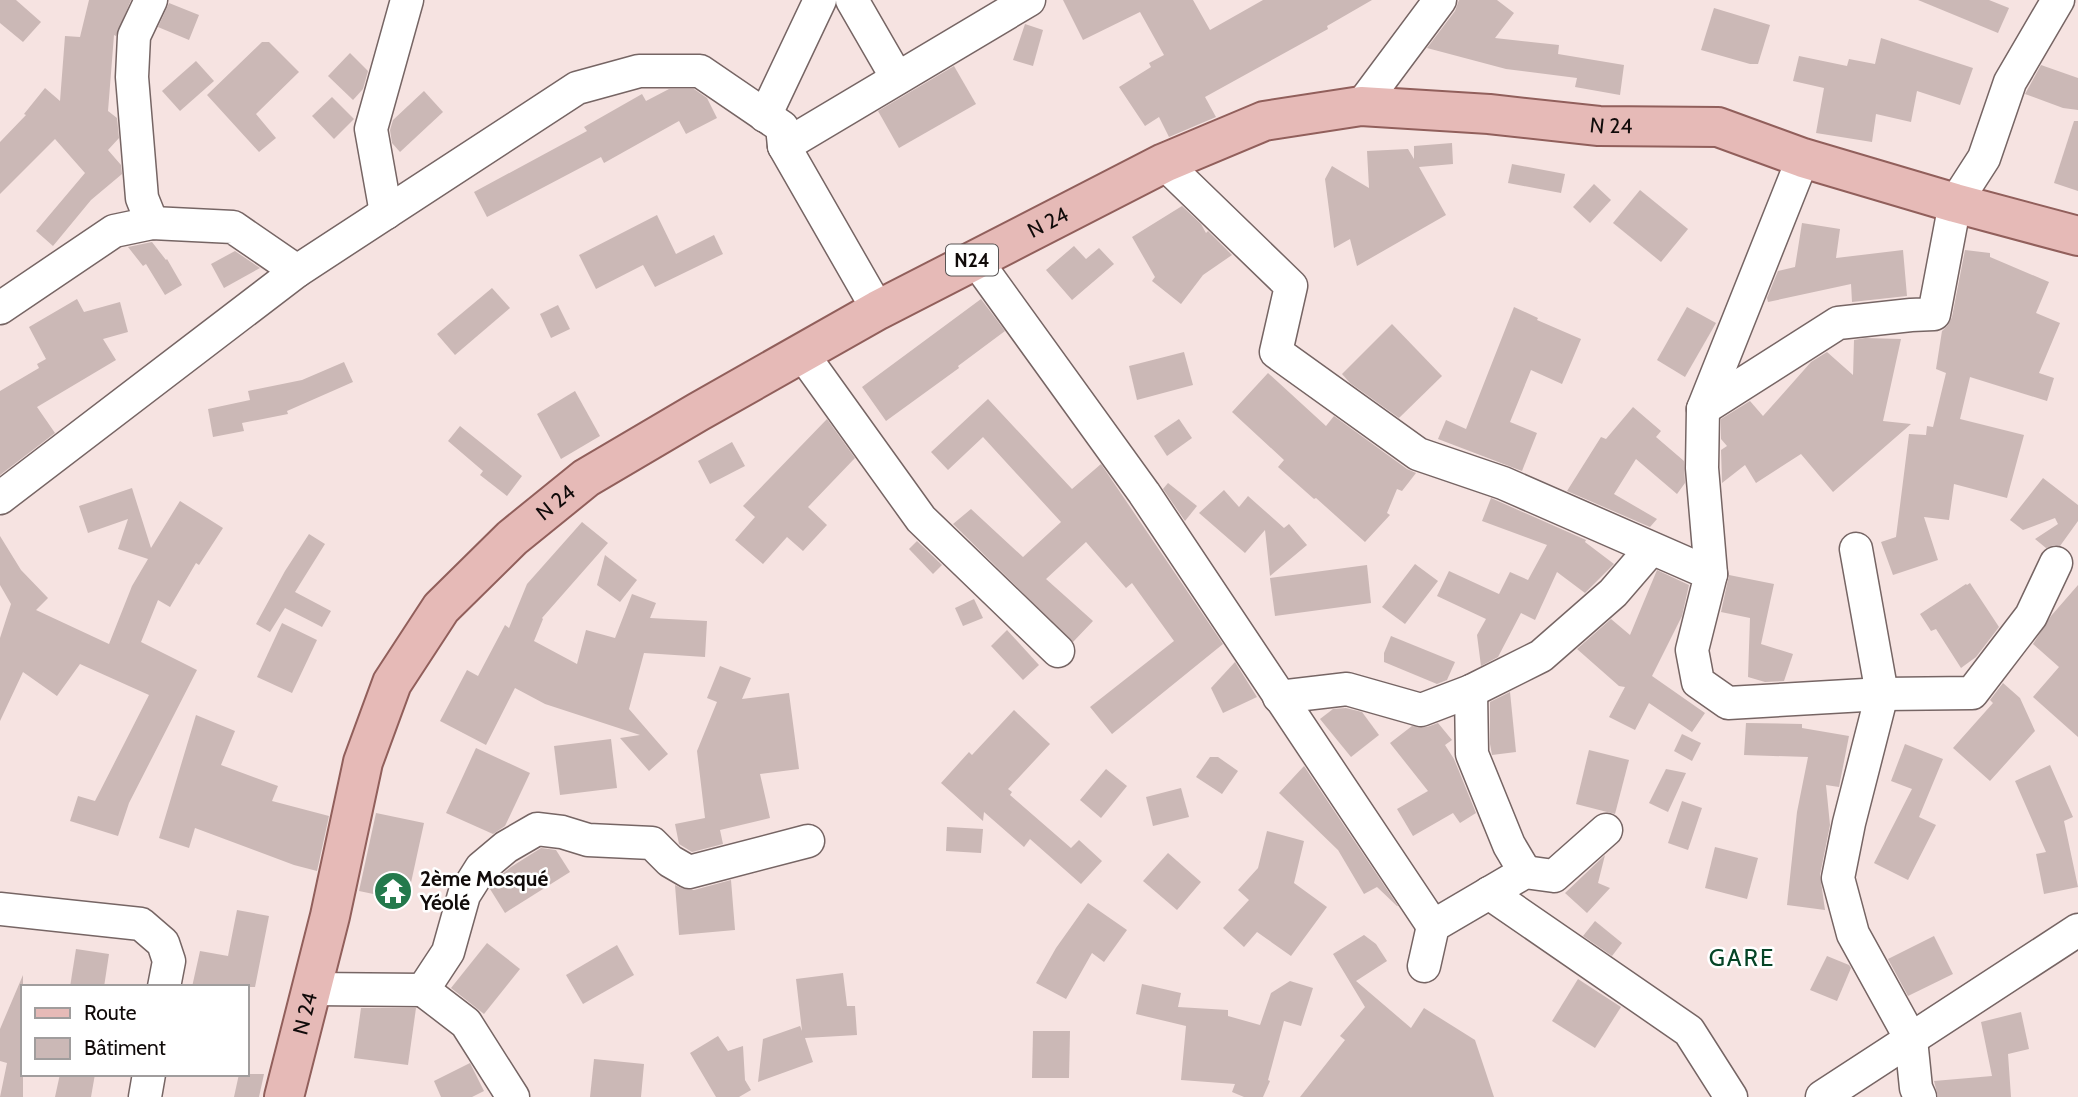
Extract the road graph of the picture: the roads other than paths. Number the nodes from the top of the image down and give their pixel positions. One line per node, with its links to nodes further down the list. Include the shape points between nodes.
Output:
1 (151, 0): 16 (street, via 134,36 132,77 142,198)
2 (407, 0): 15 (street, via 371,130)
3 (820, 0): 10 (street)
4 (852, 0): 8 (street)
5 (1440, 0): 9 (street)
6 (2058, 0): 14 (street, via 2010,82 1984,158)
7 (1028, 1): 8 (street)
8 (897, 78): 11 (street)
9 (1361, 106): 12 (main road, N 24 / N24, via 1599,125 1718,127); 13 (main road, N 24 / N24, via 1264,121)
10 (765, 116): 11 (street, via 782,127); 15 (street, via 700,71 639,71 577,88)
11 (784, 146): 21 (street)
12 (1803, 158): 14 (main road, N 24 / N24); 23 (street)
13 (1164, 163): 18 (main road, N 24 / N24); 25 (street, via 1291,286 1276,352 1419,454 1503,482)
14 (1955, 204): 17 (main road, N 24 / N24); 23 (street, via 1934,314 1838,323)
15 (386, 213): 19 (street)
16 (152, 223): 19 (street, via 233,227); 20 (street, via 114,231)
17 (2078, 236)
18 (975, 259): 21 (main road, N 24 / N24); 32 (street, via 1144,494)
19 (297, 271): 24 (street)
20 (0, 308)
21 (878, 310): 22 (main road, N 24 / N24)
22 (801, 352): 29 (street, via 921,519); 42 (main road, N 24 / N24, via 586,478 512,538 441,608 392,682 363,762)
23 (1703, 409): 28 (street, via 1702,468)
24 (0, 498)
25 (1651, 549): 28 (street); 30 (street, via 1613,593 1541,656)
26 (1856, 549): 31 (street)
27 (2056, 563): 31 (street, via 2031,616 1972,693)
28 (1711, 574): 31 (street, via 1692,650 1698,682 1728,703)
29 (1058, 651)
30 (1471, 691): 32 (street, via 1421,710 1347,689); 35 (street, via 1472,754 1509,845)
31 (1882, 694): 44 (street, via 1838,878 1853,934)
32 (1279, 697): 38 (street)
33 (1606, 830): 35 (street, via 1555,876)
34 (808, 841): 43 (street, via 689,872 652,843 588,840 537,829 481,868 464,895 448,952)
35 (1525, 872): 36 (street)
36 (1489, 893): 38 (street); 49 (street, via 1689,1031)
37 (0, 909): 41 (street, via 141,924 163,943 169,961)
38 (1433, 926): 40 (street)
39 (2078, 930): 44 (street)
40 (1423, 966)
41 (164, 985)
42 (312, 989): 43 (street); 47 (main road, N 24 / N24)
43 (423, 990): 48 (street, via 466,1023)
44 (1910, 1039): 50 (street); 51 (street)
45 (149, 1076): 46 (street)
46 (145, 1097)
47 (284, 1097)
48 (513, 1097)
49 (1731, 1097)
50 (1822, 1097)
51 (1920, 1097)

